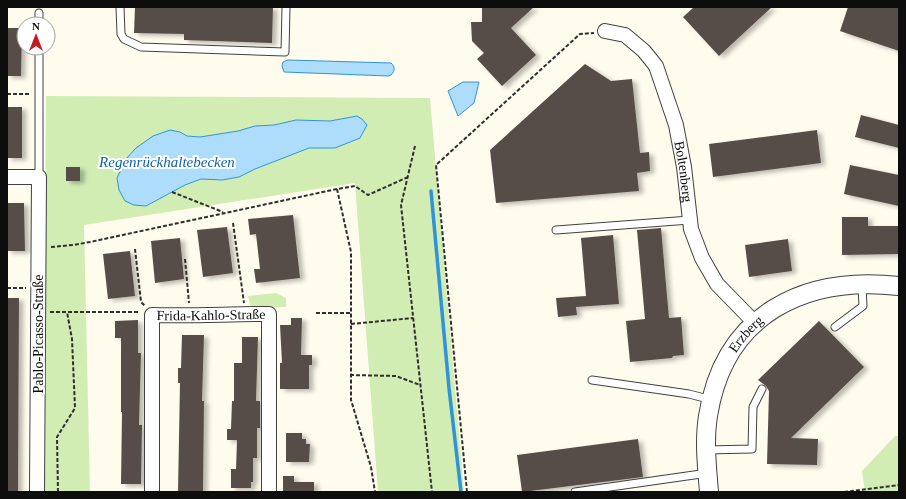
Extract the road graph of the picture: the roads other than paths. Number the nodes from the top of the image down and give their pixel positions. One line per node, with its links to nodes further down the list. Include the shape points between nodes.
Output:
1 (120, 7): 2 (lane, via 121,34 124,39 141,47 285,52)
2 (286, 7)
3 (606, 31): 7 (street, Boltenberg, via 625,35 644,51 656,66 676,125)
4 (39, 56): 6 (lane)
5 (7, 176): 6 (street)
6 (39, 177): 18 (street, Pablo-Picasso-Straße)
7 (690, 220): 8 (lane); 11 (street, Boltenberg, via 702,258 731,299)
8 (556, 230)
9 (862, 284): 10 (street, Erzberg); 11 (street, Erzberg, via 820,289 798,296 771,310); 12 (lane, via 863,306)
10 (899, 286)
11 (755, 323): 15 (street, Erzberg, via 728,357)
12 (835, 327)
13 (592, 380): 15 (lane, via 689,394)
14 (762, 389): 16 (lane, via 753,407 752,449)
15 (712, 400): 16 (street, Erzberg, via 708,416)
16 (706, 450): 17 (street, Erzberg)
17 (708, 473): 21 (lane); 22 (street, Erzberg)
18 (37, 492)
19 (152, 492): 20 (street, Frida-Kahlo-Straße, via 152,315 218,314 269,314)
20 (269, 492)
21 (575, 492)
22 (709, 492)

